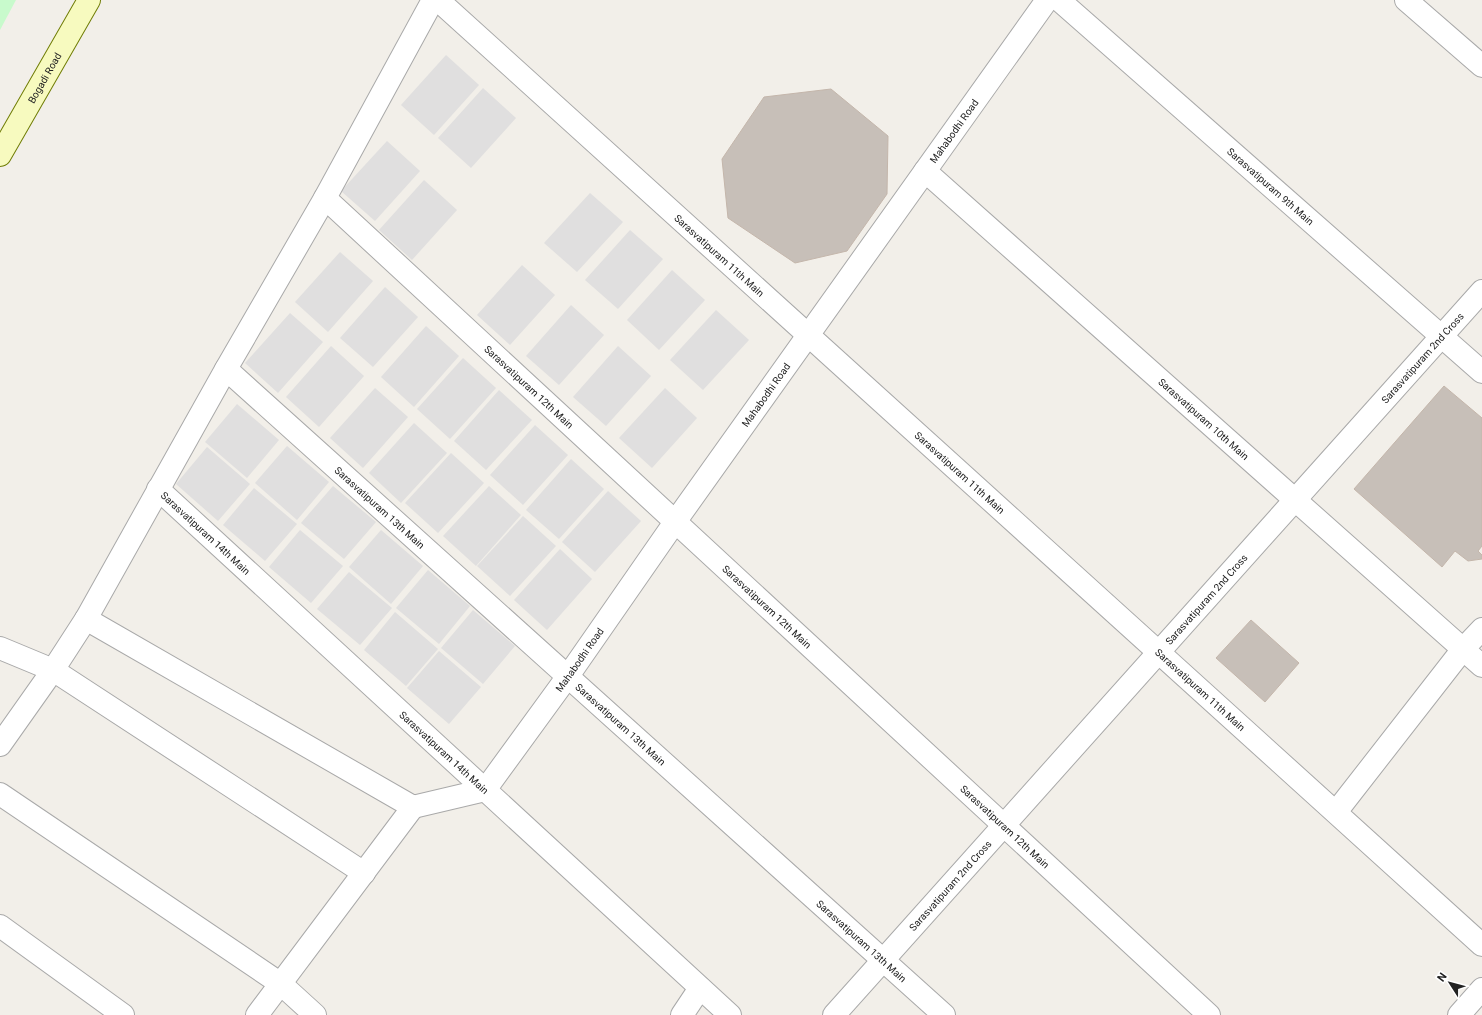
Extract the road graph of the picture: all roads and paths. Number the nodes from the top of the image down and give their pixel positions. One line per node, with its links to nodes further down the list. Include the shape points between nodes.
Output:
1 (89, 0): 8 (main road, Bogadi Road)
2 (433, 0): 10 (street)
3 (438, 0): 13 (street, Sarasvatipuram 11th Main)
4 (1047, 0): 9 (street, Mahabodhi Road)
5 (1060, 0): 12 (street, Sarasvatipuram 9th Main)
6 (1406, 0): 7 (street)
7 (1482, 66)
8 (0, 155)
9 (925, 171): 13 (street, Mahabodhi Road); 17 (street, Sarasvatipuram 10th Main)
10 (325, 198): 14 (street); 18 (street, Sarasvatipuram 12th Main)
11 (1482, 291): 12 (street, Sarasvatipuram 2nd Cross)
12 (1442, 336): 15 (street, Sarasvatipuram 9th Main); 17 (street, Sarasvatipuram 2nd Cross)
13 (807, 337): 18 (street, Mahabodhi Road); 23 (street, Sarasvatipuram 11th Main)
14 (226, 369): 16 (street); 26 (street, Sarasvatipuram 13th Main)
15 (1482, 372)
16 (158, 490): 19 (street); 28 (street, Sarasvatipuram 14th Main)
17 (1295, 500): 22 (street, Sarasvatipuram 10th Main); 23 (street, Sarasvatipuram 2nd Cross)
18 (675, 522): 26 (street, Mahabodhi Road); 32 (street, Sarasvatipuram 12th Main)
19 (86, 619): 25 (street); 30 (street)
20 (1482, 629): 22 (street)
21 (0, 648): 25 (street)
22 (1463, 649): 24 (street, Sarasvatipuram 10th Main); 31 (street)
23 (1159, 652): 31 (street, Sarasvatipuram 11th Main); 32 (street, Sarasvatipuram 2nd Cross)
24 (1482, 666)
25 (53, 670): 27 (street); 33 (street)
26 (568, 676): 28 (street, Mahabodhi Road); 36 (street, Sarasvatipuram 13th Main)
27 (0, 745)
28 (485, 790): 30 (street); 38 (street, Sarasvatipuram 14th Main)
29 (0, 794): 37 (street)
30 (412, 807): 33 (street)
31 (1336, 812): 35 (street, Sarasvatipuram 11th Main)
32 (1004, 825): 36 (street, Sarasvatipuram 2nd Cross); 47 (street, Sarasvatipuram 12th Main)
33 (364, 873): 37 (street)
34 (0, 926): 40 (street)
35 (1482, 945)
36 (883, 960): 45 (street, Sarasvatipuram 2nd Cross); 46 (street, Sarasvatipuram 13th Main)
37 (281, 984): 41 (street); 42 (street)
38 (700, 988): 43 (street); 44 (street, Sarasvatipuram 14th Main)
39 (1482, 989): 48 (street)
40 (123, 1015)
41 (257, 1015)
42 (316, 1015)
43 (682, 1015)
44 (730, 1015)
45 (834, 1015)
46 (944, 1015)
47 (1209, 1015)
48 (1458, 1015)

